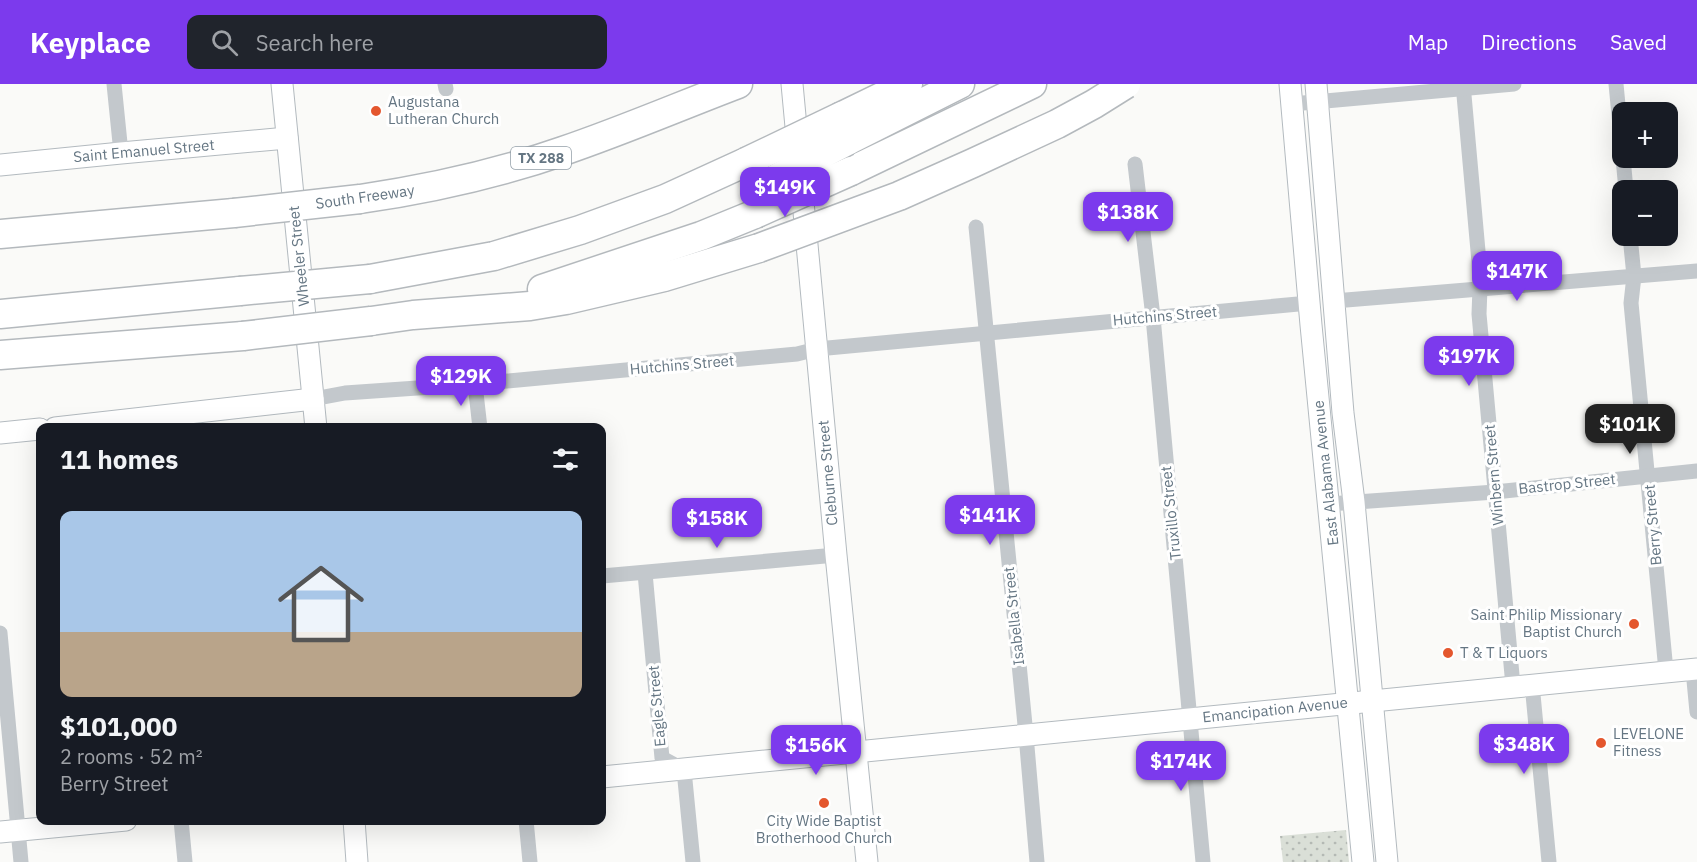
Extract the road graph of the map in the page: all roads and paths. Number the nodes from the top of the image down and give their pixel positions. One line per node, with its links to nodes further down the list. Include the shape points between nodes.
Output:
1 (114, 84): 17 (street)
2 (282, 84): 16 (main road, Wheeler Street)
3 (792, 84): 33 (main road, Cleburne Street)
4 (908, 84): 15 (highway)
5 (960, 84): 15 (highway)
6 (1032, 84): 20 (highway, bridge, via 851,171)
7 (1126, 84): 30 (highway, bridge, via 1057,124 974,163 899,196 759,248 664,277 566,300)
8 (1514, 84): 10 (street)
9 (1616, 84): 14 (street)
10 (1463, 86): 12 (street); 26 (street, Winbern Street)
11 (727, 88): 22 (highway, South Freeway / TX 288, bridge, via 592,141 444,184 360,199)
12 (1317, 93): 13 (street); 27 (main road, East Alabama Avenue)
13 (1291, 94): 28 (main road, East Alabama Avenue)
14 (1618, 102)
15 (844, 128): 20 (highway, bridge); 29 (highway, bridge, via 746,162 665,199 494,256 370,279)
16 (287, 138): 17 (main road, Saint Emanuel Street); 36 (main road, Wheeler Street)
17 (121, 153): 19 (main road, Saint Emanuel Street)
18 (1135, 164): 31 (street, Truxillo Street)
19 (0, 165)
20 (754, 202): 30 (highway, via 673,245 547,287)
21 (976, 226): 32 (street, Isabella Street)
22 (0, 234)
23 (1631, 246): 25 (street, Berry Street)
24 (1697, 271): 25 (street)
25 (1634, 276): 26 (street); 43 (street, Berry Street, via 1631,303)
26 (1480, 288): 27 (street); 44 (street, Winbern Street)
27 (1334, 301): 45 (main road, East Alabama Avenue)
28 (1309, 303): 31 (street, Hutchins Street); 46 (main road, East Alabama Avenue)
29 (0, 314)
30 (413, 315): 34 (highway, bridge, via 243,336)
31 (1153, 317): 32 (street, Hutchins Street); 57 (street, Truxillo Street)
32 (987, 333): 33 (street, Hutchins Street); 58 (street, Isabella Street)
33 (817, 349): 35 (street, Hutchins Street); 47 (main road, Cleburne Street)
34 (0, 355)
35 (475, 384): 36 (street, Hutchins Street, via 345,393); 39 (street)
36 (313, 399): 37 (main road, Hutchins Street); 38 (main road, Wheeler Street)
37 (143, 423)
38 (315, 423)
39 (479, 423)
40 (36, 429): 41 (main road)
41 (0, 433)
42 (1697, 471): 43 (street, Bastrop Street)
43 (1648, 476): 44 (street, Bastrop Street); 52 (street, Berry Street)
44 (1495, 492): 45 (street, Bastrop Street); 53 (street, Winbern Street)
45 (1354, 502): 46 (street, Bastrop Street); 54 (main road, East Alabama Avenue)
46 (1329, 504): 55 (main road, East Alabama Avenue)
47 (836, 555): 48 (street); 59 (main road, Cleburne Street)
48 (645, 573): 49 (street); 60 (street, Eagle Street, via 662,758)
49 (606, 576)
50 (0, 633): 66 (street)
51 (1695, 669): 52 (main road, Emancipation Avenue); 56 (street)
52 (1666, 671): 53 (main road, Emancipation Avenue)
53 (1523, 685): 54 (main road, Emancipation Avenue); 77 (street, Winbern Street)
54 (1373, 700): 55 (main road, Emancipation Avenue); 76 (main road, East Alabama Avenue)
55 (1348, 702): 57 (main road, Emancipation Avenue); 75 (main road, East Alabama Avenue)
56 (1697, 712)
57 (1191, 719): 58 (main road, Emancipation Avenue); 74 (street, Truxillo Street)
58 (1026, 735): 59 (main road, Emancipation Avenue); 73 (street, Isabella Street)
59 (857, 753): 60 (main road, Emancipation Avenue); 72 (main road, Cleburne Street)
60 (684, 770): 61 (main road, Emancipation Avenue); 71 (street)
61 (606, 777)
62 (73, 825): 66 (main road)
63 (181, 825): 68 (street)
64 (354, 825): 69 (main road)
65 (526, 825): 70 (street)
66 (9, 831): 67 (street)
67 (21, 862)
68 (185, 862)
69 (357, 862)
70 (530, 862)
71 (693, 862)
72 (867, 862)
73 (1037, 862)
74 (1203, 862)
75 (1363, 862)
76 (1387, 862)
77 (1549, 862)

